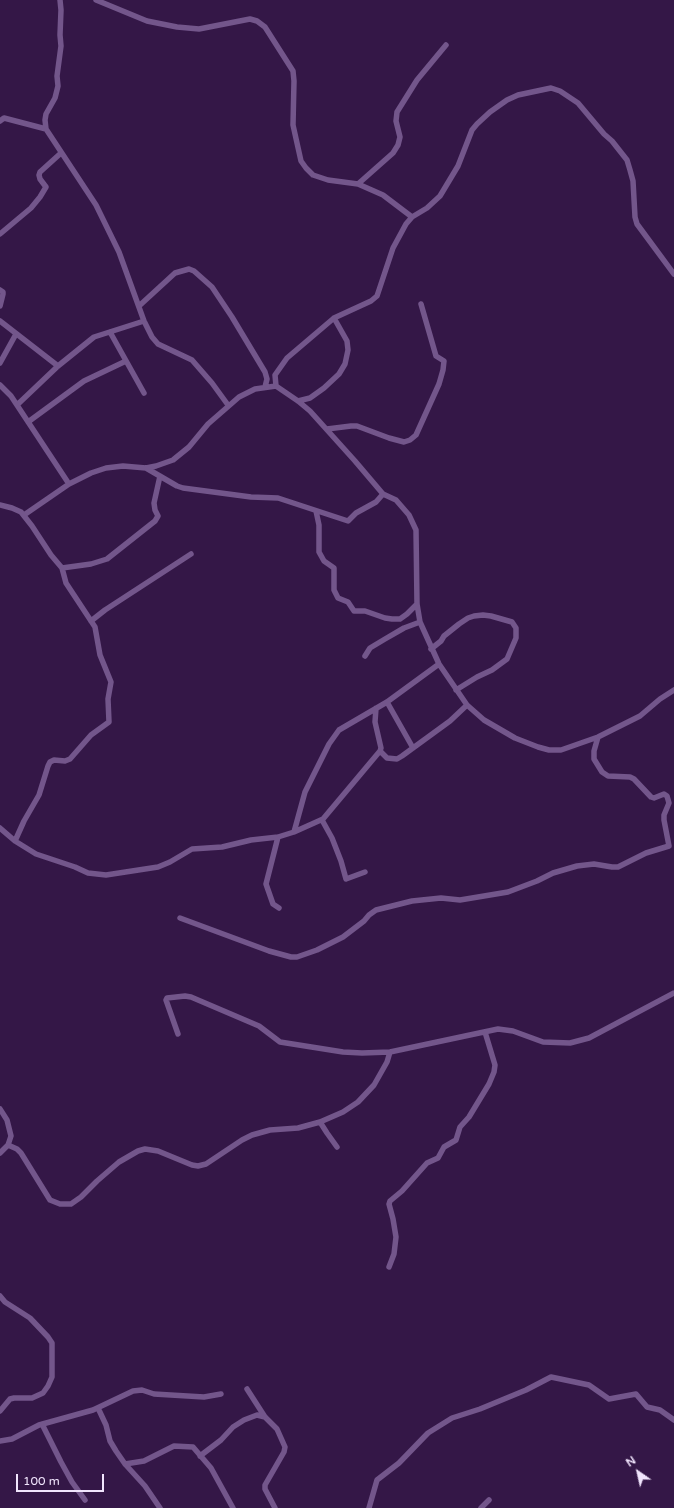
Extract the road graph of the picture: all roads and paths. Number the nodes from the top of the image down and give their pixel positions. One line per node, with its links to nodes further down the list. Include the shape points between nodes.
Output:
1 (60, 0): 5 (street, via 61,46 58,86 46,114)
2 (96, 0): 7 (street, via 147,21 177,27 203,28 250,19 257,21 265,27 293,71 293,125 301,161 313,175)
3 (446, 45): 7 (street, via 417,80 397,112 396,121 400,137 395,149)
4 (0, 121): 5 (street, via 4,118)
5 (46, 128): 6 (street)
6 (61, 153): 9 (street, via 46,165 39,175 46,187 40,198); 14 (street, via 96,204 119,252)
7 (358, 184): 8 (street, via 383,195)
8 (412, 218): 10 (street, via 440,196 458,166 472,130 482,118 518,95 551,88 578,103 621,152 630,170 637,224); 15 (street, via 398,236 377,296)
9 (0, 234)
10 (674, 274)
11 (0, 290): 13 (street, via 4,294)
12 (421, 304): 31 (street, via 436,356 444,360 438,384 416,435 404,442 357,426)
13 (0, 306)
14 (138, 306): 17 (street); 25 (street, via 175,273 189,269 194,271 212,287 246,340 265,372)
15 (334, 318): 24 (street, via 287,358 275,375); 27 (street, via 348,346 345,364 339,374 324,388 310,398)
16 (0, 321): 19 (street)
17 (144, 321): 18 (street); 29 (street, via 158,344 192,360)
18 (110, 332): 20 (street); 22 (street, via 94,338)
19 (16, 334): 21 (street); 22 (street)
20 (126, 361): 26 (street); 30 (street, via 84,381)
21 (0, 363)
22 (58, 366): 28 (street)
23 (0, 385): 28 (street)
24 (276, 386): 25 (street); 27 (street)
25 (266, 387): 29 (street, via 246,392)
26 (144, 393)
27 (298, 401): 31 (street)
28 (17, 405): 30 (street)
29 (228, 406): 32 (street, via 182,454 164,464)
30 (28, 422): 34 (street)
31 (327, 429): 35 (street)
32 (146, 468): 33 (street); 34 (street, via 106,468)
33 (160, 476): 37 (street, via 183,488 278,498); 40 (street, via 154,503 158,516 155,521 107,559 99,563)
34 (69, 484): 38 (street)
35 (383, 494): 37 (street, via 376,502 356,513 348,521); 41 (street, via 400,504 414,524)
36 (0, 505): 38 (street)
37 (316, 511): 41 (street, via 319,552 324,561 334,568 334,590 338,598 348,602 354,611 365,611 392,619 400,619)
38 (24, 515): 40 (street)
39 (191, 554): 42 (street)
40 (62, 568): 42 (street, via 66,583)
41 (417, 604): 43 (street)
42 (91, 621): 59 (street, via 96,632 100,655 111,681 108,724 91,735 70,759 52,761 48,764 39,794)
43 (420, 622): 44 (street); 45 (street, via 384,639 370,648)
44 (431, 648): 46 (street); 47 (street, via 459,624 474,616 491,616 512,622 516,628 516,638 506,659)
45 (365, 656)
46 (439, 664): 47 (street); 49 (street)
47 (456, 690): 50 (street)
48 (674, 690): 52 (street, via 640,716)
49 (387, 702): 51 (street); 53 (street)
50 (467, 705): 52 (street, via 484,720 515,738 549,750 561,750); 53 (street)
51 (376, 708): 54 (street, via 375,722); 57 (street, via 343,727 328,744 305,792)
52 (598, 737): 62 (street, via 594,759 602,772 608,776 634,779 651,797 664,794 667,796 669,803 664,820 669,846 612,868 594,864 577,866 512,891 460,900 441,898 412,901 376,910 343,937 297,957 269,951)
53 (413, 748): 54 (street, via 397,759 387,758)
54 (380, 751): 55 (street)
55 (322, 820): 57 (street); 60 (street, via 341,861 345,879)
56 (0, 828): 59 (street)
57 (294, 832): 58 (street)
58 (278, 837): 59 (street, via 259,838 222,847 192,849 158,867 106,875 88,874 29,851); 61 (street, via 266,884 273,904)
59 (15, 841)
60 (365, 872)
61 (280, 908)
62 (180, 918)
63 (674, 993): 64 (street, via 589,1038 570,1043 543,1042 513,1031 498,1029)
64 (486, 1032): 66 (street); 72 (street, via 495,1065 489,1084 460,1127 456,1140 444,1147 440,1157 427,1163 390,1201 396,1237)
65 (178, 1034): 66 (street, via 166,1000 188,996 258,1026 280,1042 343,1052)
66 (390, 1052): 68 (street, via 374,1085 358,1102)
67 (0, 1109): 69 (street, via 11,1134)
68 (320, 1122): 69 (street, via 252,1135 206,1164 198,1166 158,1151 142,1149 118,1162 81,1198 70,1204 50,1200 21,1153); 70 (street)
69 (8, 1145): 71 (street)
70 (337, 1147)
71 (0, 1154)
72 (389, 1267)
73 (0, 1296): 77 (street, via 37,1324 52,1344 52,1377 43,1393 32,1398 10,1399)
74 (247, 1389): 78 (street)
75 (221, 1394): 76 (street, via 204,1397 138,1390)
76 (98, 1408): 80 (street); 83 (street, via 110,1441)
77 (0, 1411)
78 (265, 1416): 82 (street, via 257,1415 244,1420); 88 (street, via 277,1429 285,1447 265,1485)
79 (674, 1420): 89 (street, via 660,1410 647,1407 636,1394 609,1399 588,1385 551,1377 526,1390 452,1418 428,1434 399,1463 377,1480)
80 (42, 1424): 81 (street); 84 (street, via 68,1476)
81 (0, 1442)
82 (200, 1456): 83 (street, via 193,1447 179,1446 144,1461); 87 (street, via 217,1478)
83 (125, 1464): 86 (street)
84 (85, 1500)
85 (490, 1500): 90 (street)
86 (160, 1508)
87 (234, 1508)
88 (276, 1508)
89 (369, 1508)
90 (481, 1508)

